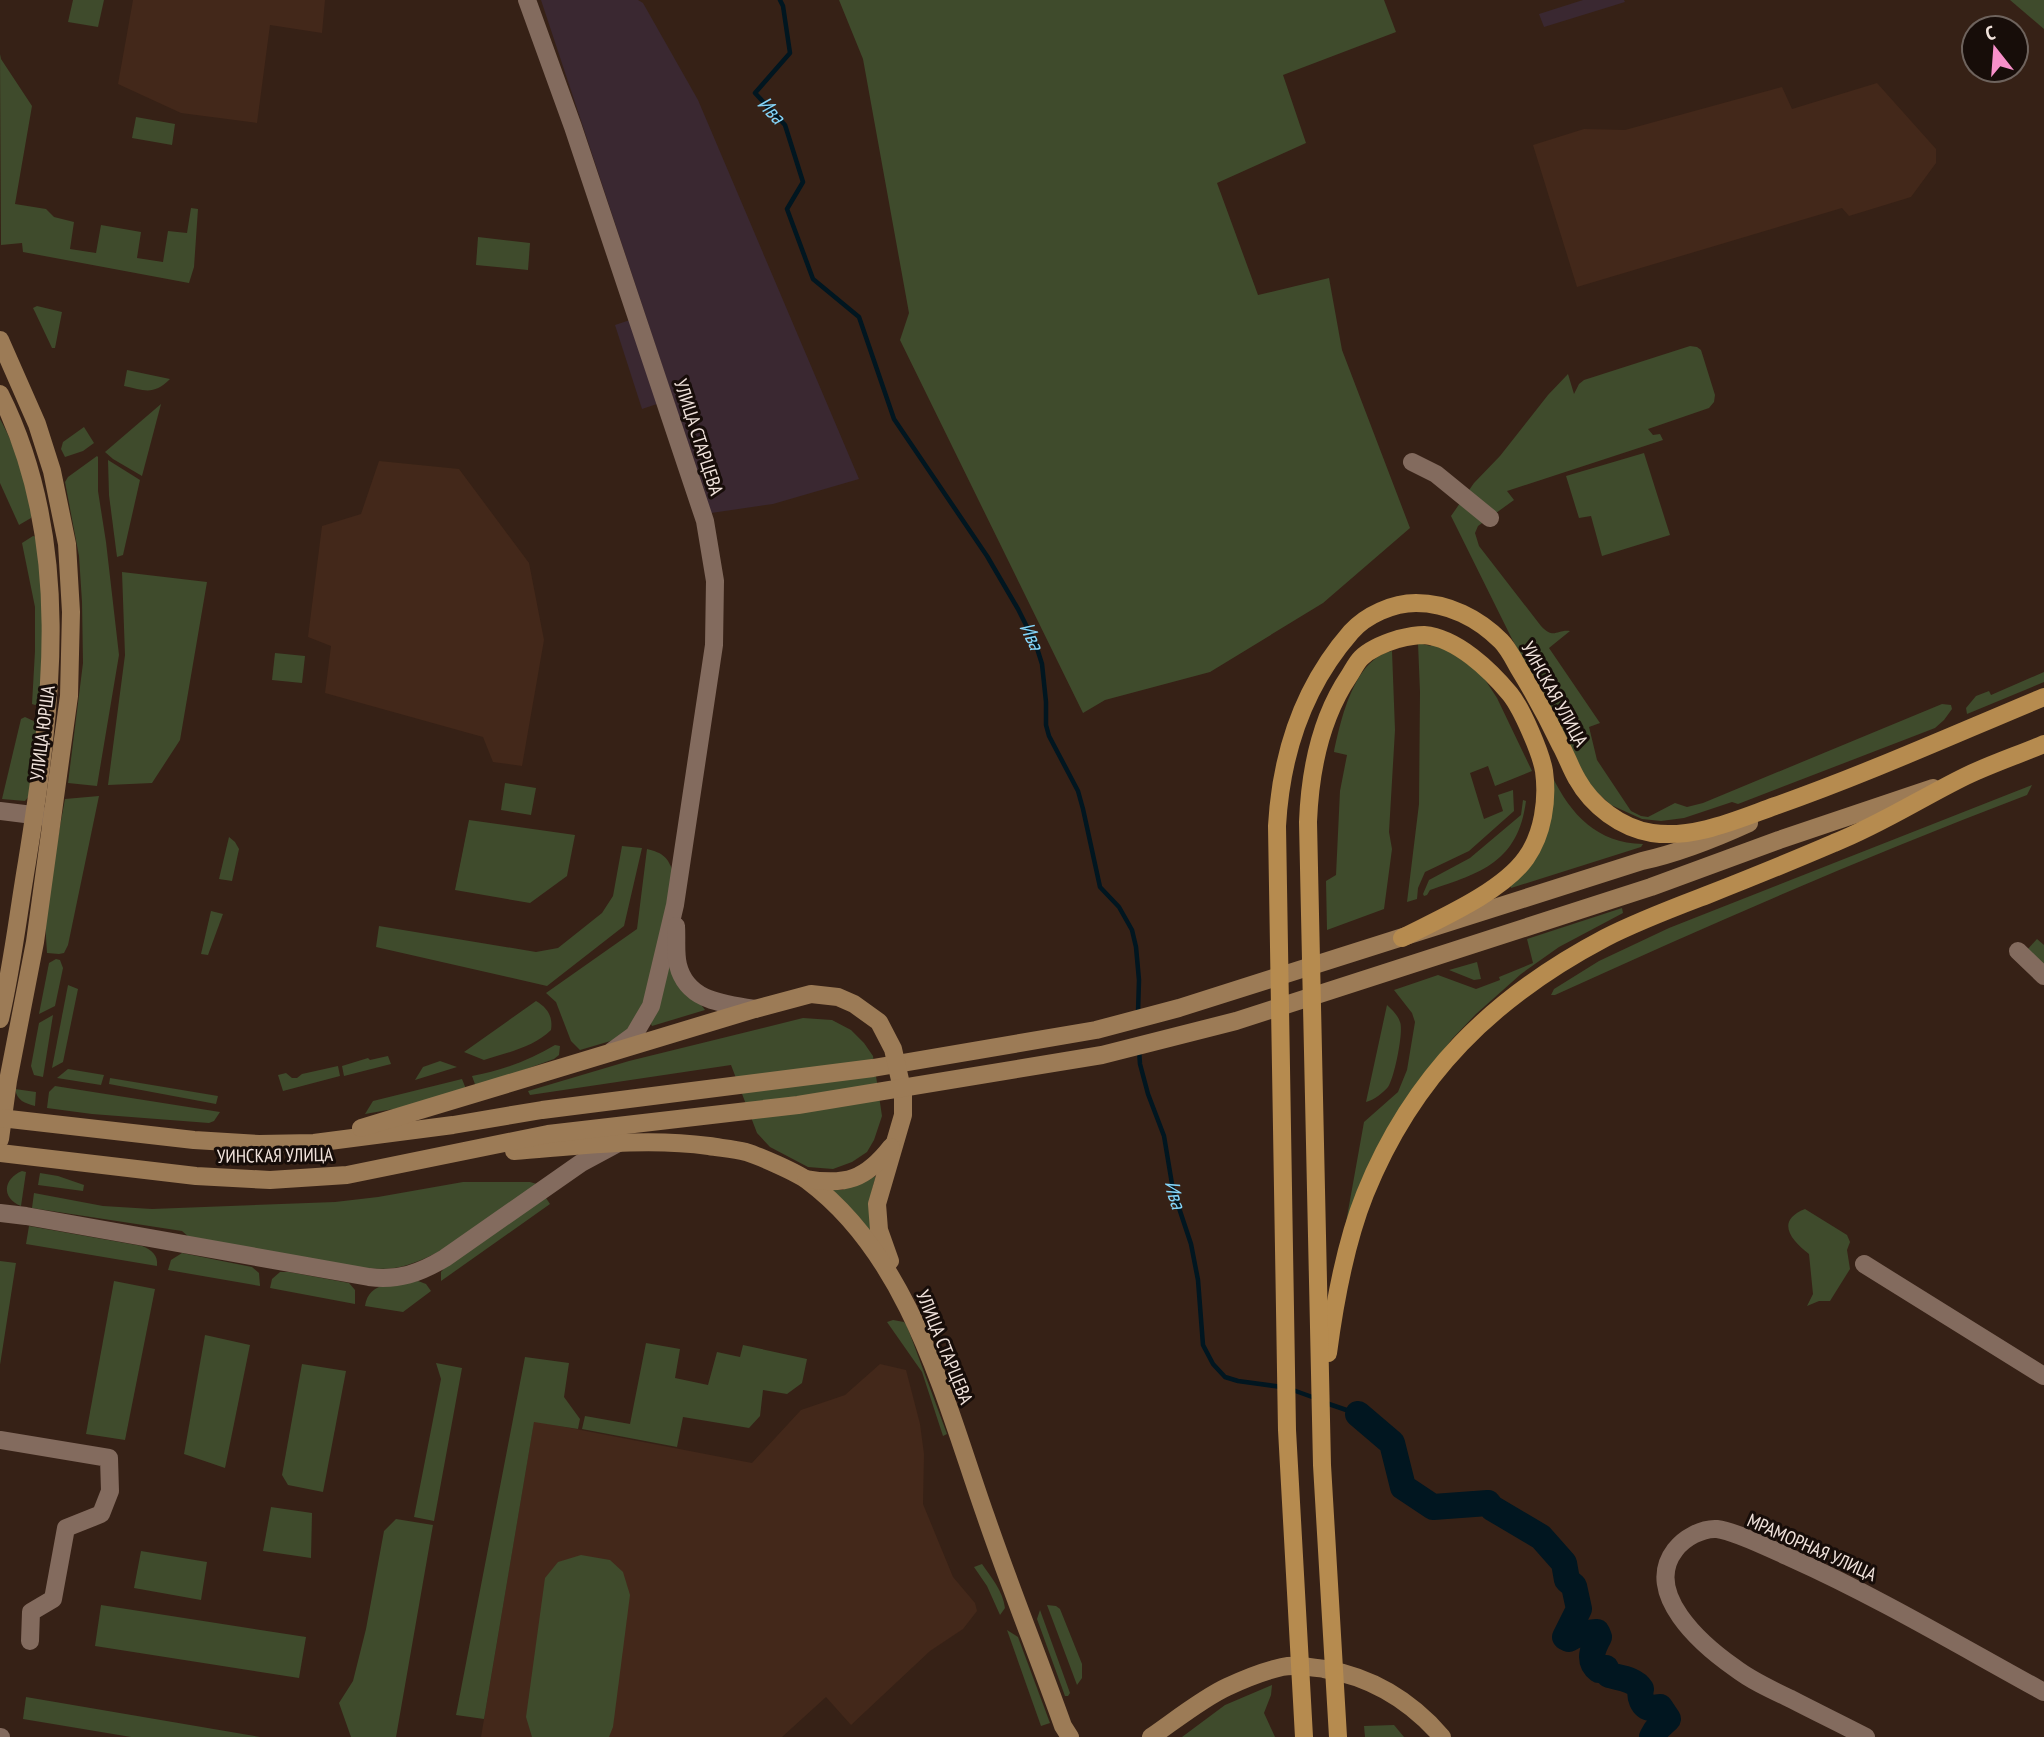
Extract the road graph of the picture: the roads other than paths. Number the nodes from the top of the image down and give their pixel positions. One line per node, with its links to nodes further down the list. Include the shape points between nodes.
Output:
1 (527, 0): 12 (street, УЛИЦА СТАРЦЕВА, via 705,521 715,581 714,645)
2 (0, 340): 11 (main road, УЛИЦА ЮРША, via 37,424 52,471 66,544 71,612 69,696)
3 (0, 394): 11 (main road, УЛИЦА ЮРША, via 32,477 50,583)
4 (1412, 462): 5 (street, via 1436,474)
5 (1490, 518)
6 (2044, 697): 9 (main road, УИНСКАЯ УЛИЦА)
7 (2044, 744): 8 (main road)
8 (1966, 776): 25 (main road, УИНСКАЯ УЛИЦА, via 1651,887 1236,1021 1102,1055 798,1105 548,1134); 31 (main road, via 1865,831 1608,937 1499,1007 1464,1039 1406,1114 1365,1194 1339,1287)
9 (1822, 790): 13 (main road, УИНСКАЯ УЛИЦА, via 1700,844); 36 (main road, УИНСКАЯ УЛИЦА, via 1711,829 1679,834 1632,828 1591,799 1577,779 1544,711 1503,643 1482,625 1443,605 1404,603 1357,625 1334,651 1301,709 1283,768 1277,826 1287,1430)
10 (0, 811): 11 (street)
11 (43, 816): 17 (main road, УЛИЦА ЮРША); 19 (main road, УЛИЦА ЮРША, via 35,942)
12 (675, 905): 16 (street, via 678,966 693,990 709,1001); 18 (street, via 651,1006 634,1035)
13 (1402, 938): 23 (main road, УИНСКАЯ УЛИЦА, via 1096,1030 873,1068); 31 (main road, УИНСКАЯ УЛИЦА, via 1506,879 1526,858 1538,834 1546,789 1544,770 1512,696 1453,644 1424,635 1380,645 1361,658 1326,718 1309,794)
14 (2018, 951): 15 (street)
15 (2044, 976)
16 (755, 1010): 18 (main road); 22 (main road, via 811,994 854,1003 879,1022 893,1049 902,1093 903,1115)
17 (0, 1019)
18 (610, 1052): 23 (main road)
19 (2, 1118): 20 (main road, УЛИЦА ЮРША); 23 (main road, УИНСКАЯ УЛИЦА, via 194,1140)
20 (0, 1139)
21 (620, 1142): 25 (main road, УЛИЦА СТАРЦЕВА); 26 (main road, УЛИЦА СТАРЦЕВА, via 687,1143 746,1153); 27 (street, via 581,1163 445,1258 397,1278 369,1277)
22 (895, 1142): 26 (main road, via 859,1176 841,1182); 29 (main road, via 877,1204 879,1230)
23 (314, 1143)
24 (0, 1153): 25 (main road, УИНСКАЯ УЛИЦА, via 270,1180 347,1175)
25 (439, 1157)
26 (806, 1179): 29 (main road, УЛИЦА СТАРЦЕВА, via 858,1229)
27 (0, 1213)
28 (1864, 1264): 30 (street)
29 (908, 1307): 37 (main road, УЛИЦА СТАРЦЕВА)
30 (2044, 1376)
31 (1321, 1402): 35 (main road)
32 (0, 1440): 33 (street, via 109,1458 110,1491 101,1514 66,1528 53,1599 31,1612)
33 (30, 1642)
34 (2044, 1692): 40 (street, МРАМОРНАЯ УЛИЦА, via 1779,1552 1713,1529 1680,1544 1667,1566 1665,1586 1681,1618 1704,1643 1754,1680)
35 (1338, 1731)
36 (1304, 1732)
37 (1067, 1733)
38 (1151, 1737): 39 (main road, via 1225,1688 1284,1667 1309,1666 1385,1689 1410,1705)
39 (1442, 1737)
40 (1867, 1737)

